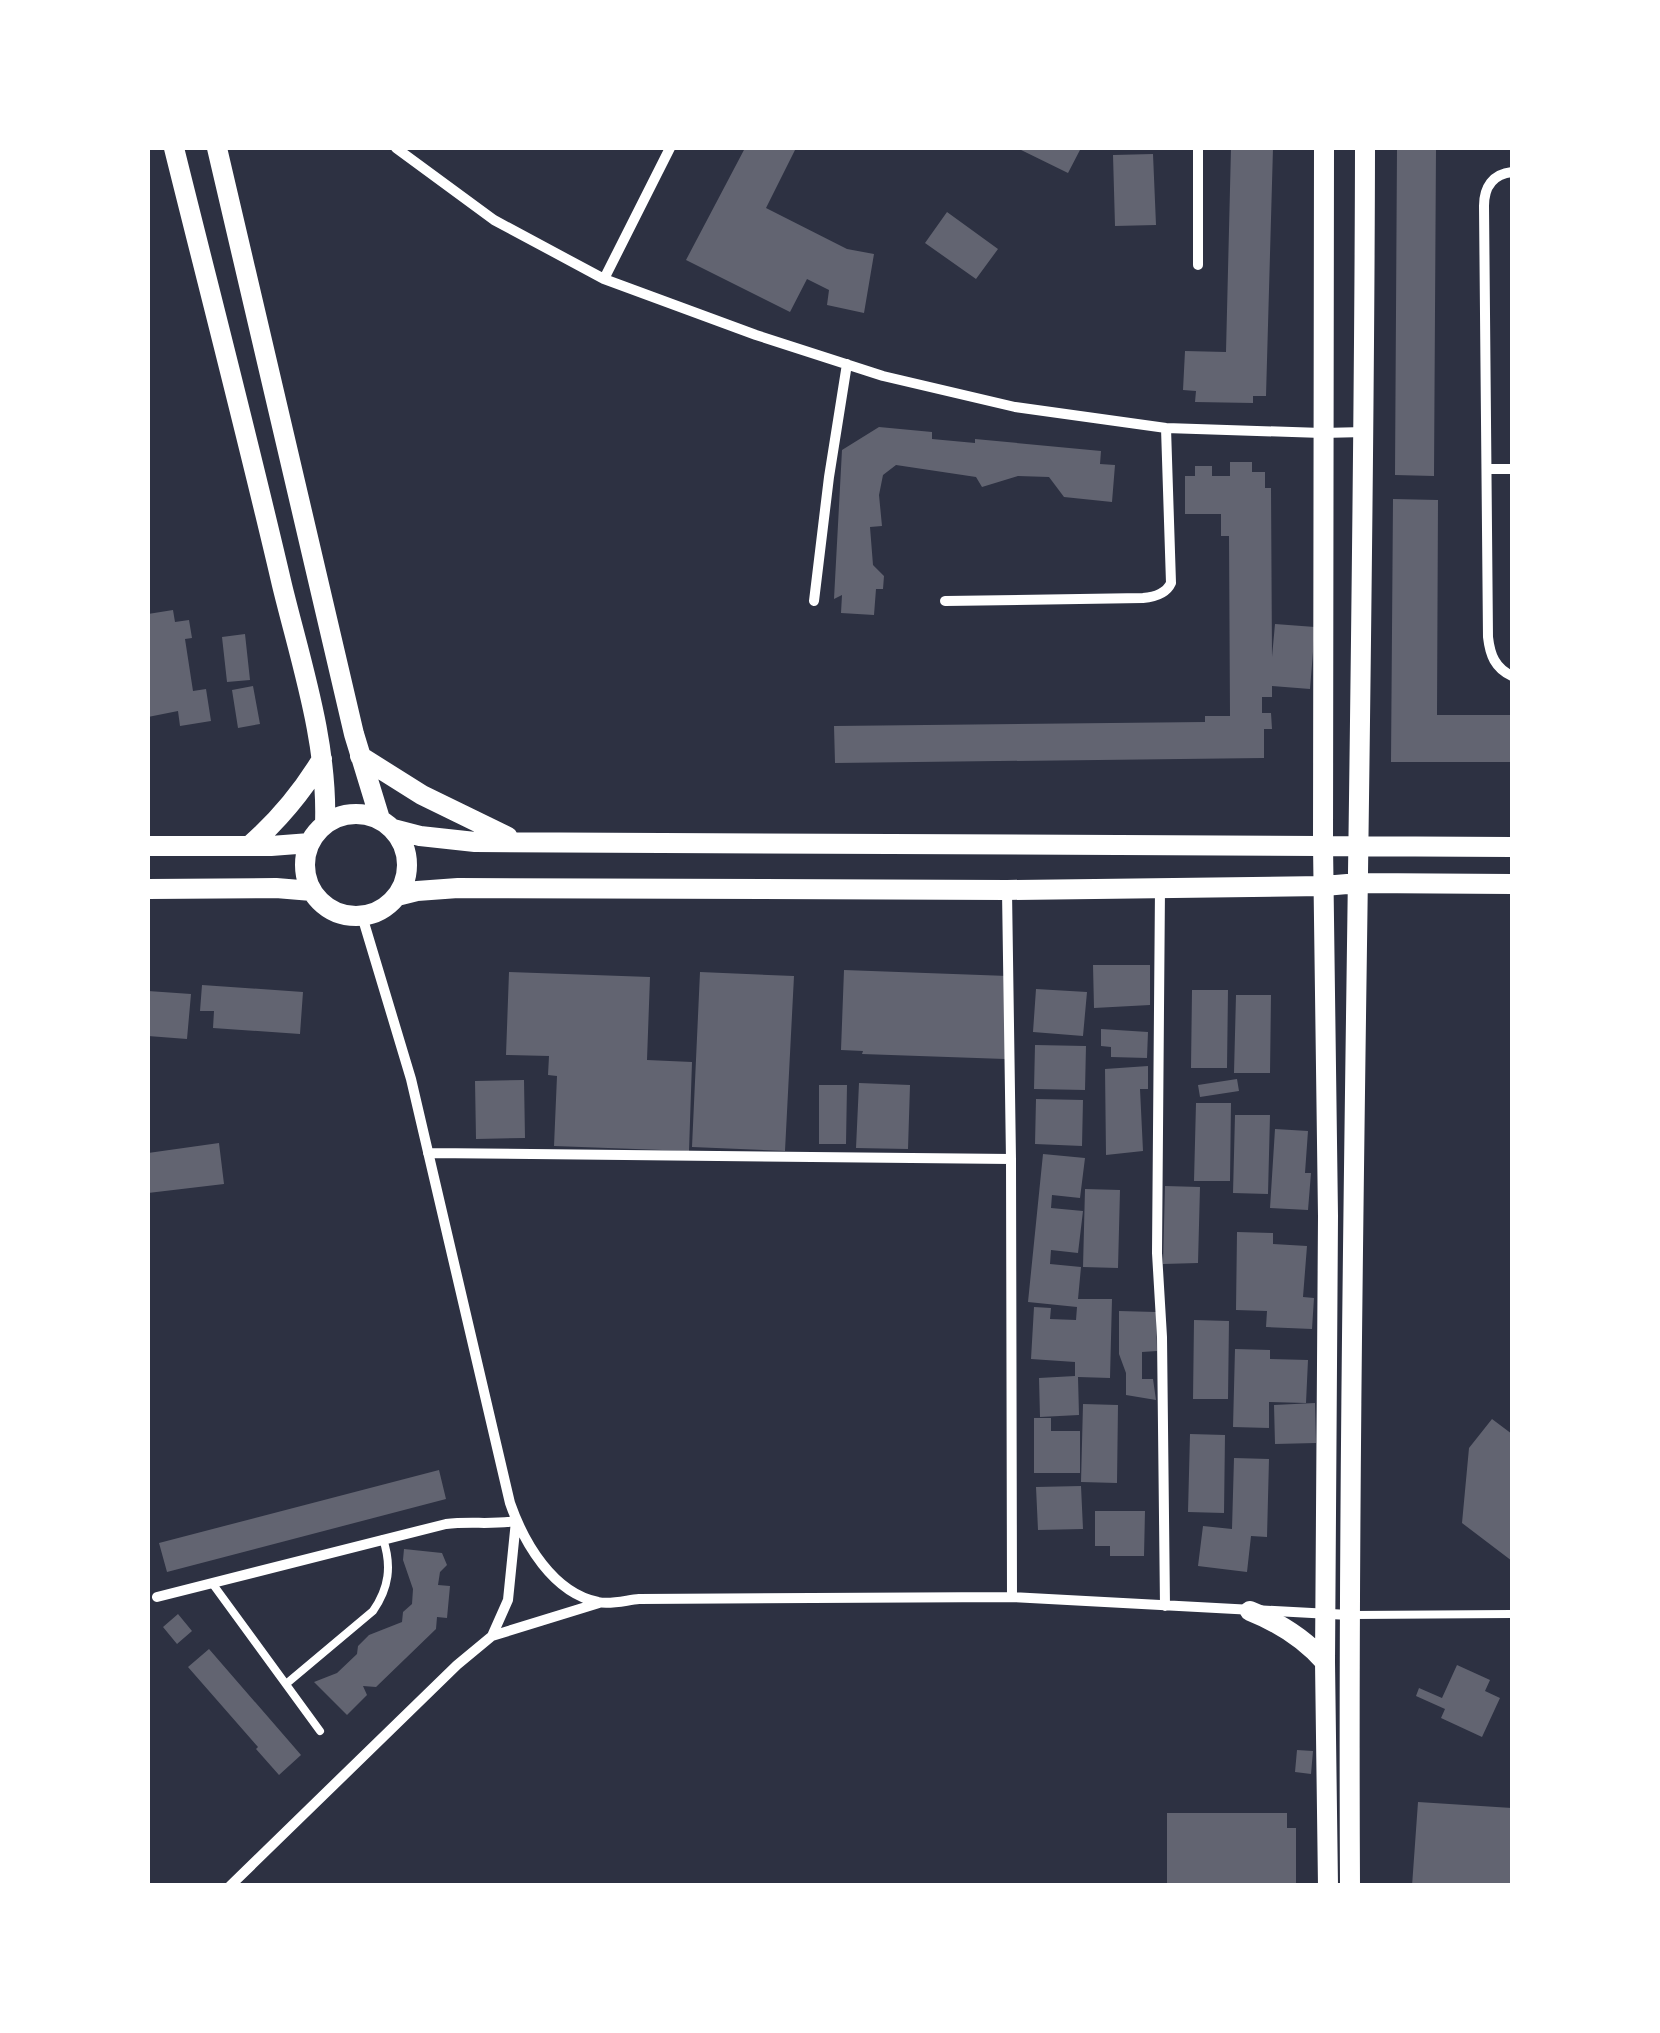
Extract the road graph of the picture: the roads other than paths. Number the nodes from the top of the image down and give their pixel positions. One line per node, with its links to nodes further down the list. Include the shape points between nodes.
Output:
1 (174, 148): 21 (main road)
2 (217, 148): 20 (main road)
3 (396, 148): 10 (street, via 494,220)
4 (670, 148): 10 (street)
5 (1198, 148): 9 (street)
6 (1324, 148): 14 (main road)
7 (1365, 148): 13 (main road)
8 (1512, 172): 15 (street, via 1491,181 1484,197)
9 (1198, 265)
10 (604, 279): 11 (street)
11 (847, 364): 12 (street, via 1015,407); 17 (street)
12 (1166, 428): 14 (street); 18 (street, via 1166,591 1143,598)
13 (1365, 432): 14 (street); 30 (main road)
14 (1322, 433): 26 (main road)
15 (1486, 469): 16 (street); 19 (street, via 1489,651)
16 (1512, 469)
17 (814, 601)
18 (945, 601)
19 (1512, 676)
20 (360, 756): 23 (main road); 24 (main road, via 453,812)
21 (322, 759): 22 (main road); 28 (main road, via 282,815)
22 (325, 824): 23 (main road, via 366,814); 25 (main road)
23 (386, 824): 24 (main road, via 448,840); 38 (main road, via 406,854)
24 (519, 842): 26 (main road)
25 (310, 844): 28 (main road); 37 (main road, via 305,868)
26 (1323, 845): 30 (main road); 33 (main road)
27 (148, 846): 28 (main road)
28 (249, 846)
29 (1512, 846): 30 (main road)
30 (1358, 848): 31 (main road)
31 (1359, 883): 32 (main road); 33 (main road); 50 (main road)
32 (1512, 884)
33 (1324, 886): 35 (main road); 52 (main road)
34 (148, 888): 37 (main road)
35 (1160, 888): 36 (main road); 48 (street, via 1157,1253)
36 (1007, 890): 38 (main road, via 458,888); 41 (street)
37 (312, 891): 39 (main road, via 334,911)
38 (398, 896): 39 (main road)
39 (362, 916): 40 (street)
40 (428, 1153): 41 (street); 42 (street)
41 (1011, 1158): 46 (street)
42 (516, 1521): 43 (street, via 446,1524); 47 (street, via 542,1567); 53 (street, via 508,1600)
43 (383, 1539): 44 (street); 55 (lane, via 389,1574 374,1611)
44 (212, 1583): 45 (street); 55 (lane)
45 (157, 1597)
46 (1012, 1597): 47 (street); 48 (street)
47 (600, 1603): 53 (street)
48 (1165, 1606): 49 (street)
49 (1250, 1611): 52 (street); 54 (main road, via 1299,1636)
50 (1349, 1614): 51 (lane); 52 (street); 59 (main road)
51 (1512, 1614)
52 (1326, 1615): 54 (main road)
53 (492, 1636): 57 (street)
54 (1326, 1662): 58 (main road)
55 (286, 1684): 56 (lane)
56 (320, 1731)
57 (230, 1886)
58 (1328, 1886)
59 (1350, 1886)

